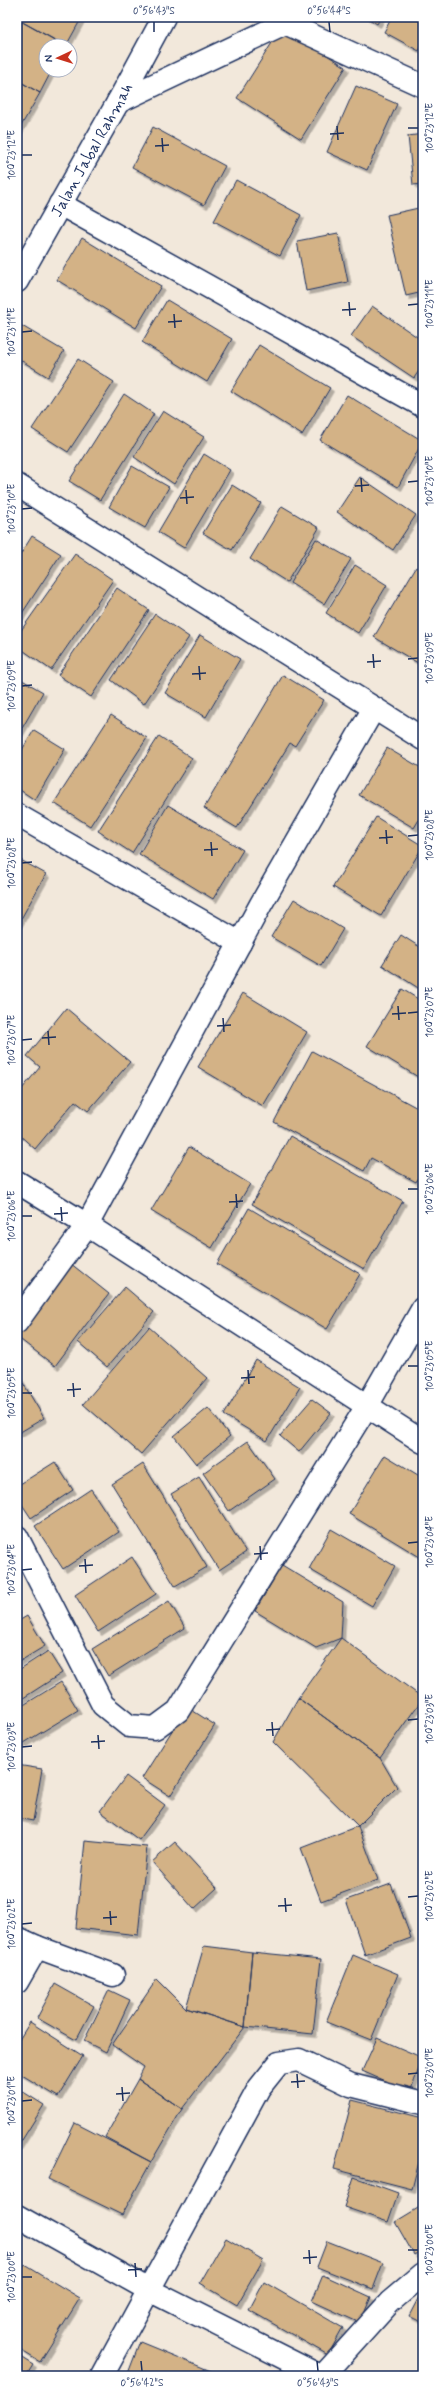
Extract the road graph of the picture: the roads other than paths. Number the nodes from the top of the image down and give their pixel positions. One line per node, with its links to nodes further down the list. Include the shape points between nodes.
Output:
1 (164, 17): 3 (street, Jalan Jabal Rahmah)
2 (423, 86): 3 (street, via 285,23)
3 (118, 102): 4 (street, Jalan Jabal Rahmah)
4 (60, 204): 5 (street, Jalan Jabal Rahmah); 6 (street)
5 (17, 281)
6 (423, 406)
7 (17, 485): 8 (street)
8 (374, 708): 9 (street); 11 (street)
9 (423, 739)
10 (17, 815): 11 (street)
11 (240, 943): 13 (street)
12 (17, 1182): 13 (street)
13 (87, 1224): 15 (street); 16 (street)
14 (423, 1308): 16 (street)
15 (17, 1322)
16 (367, 1406): 17 (street); 18 (street, via 178,1711 155,1728 129,1726 102,1705)
17 (423, 1442)
18 (17, 1537)
19 (17, 1938): 20 (street)
20 (37, 1948): 21 (street); 22 (street)
21 (113, 1975)
22 (17, 1982)
23 (423, 2103): 26 (street, via 351,2085 299,2060 279,2063 259,2088)
24 (17, 2216): 26 (street)
25 (423, 2274): 28 (street, via 390,2302)
26 (149, 2290): 27 (street); 28 (street)
27 (102, 2376)
28 (322, 2376)

